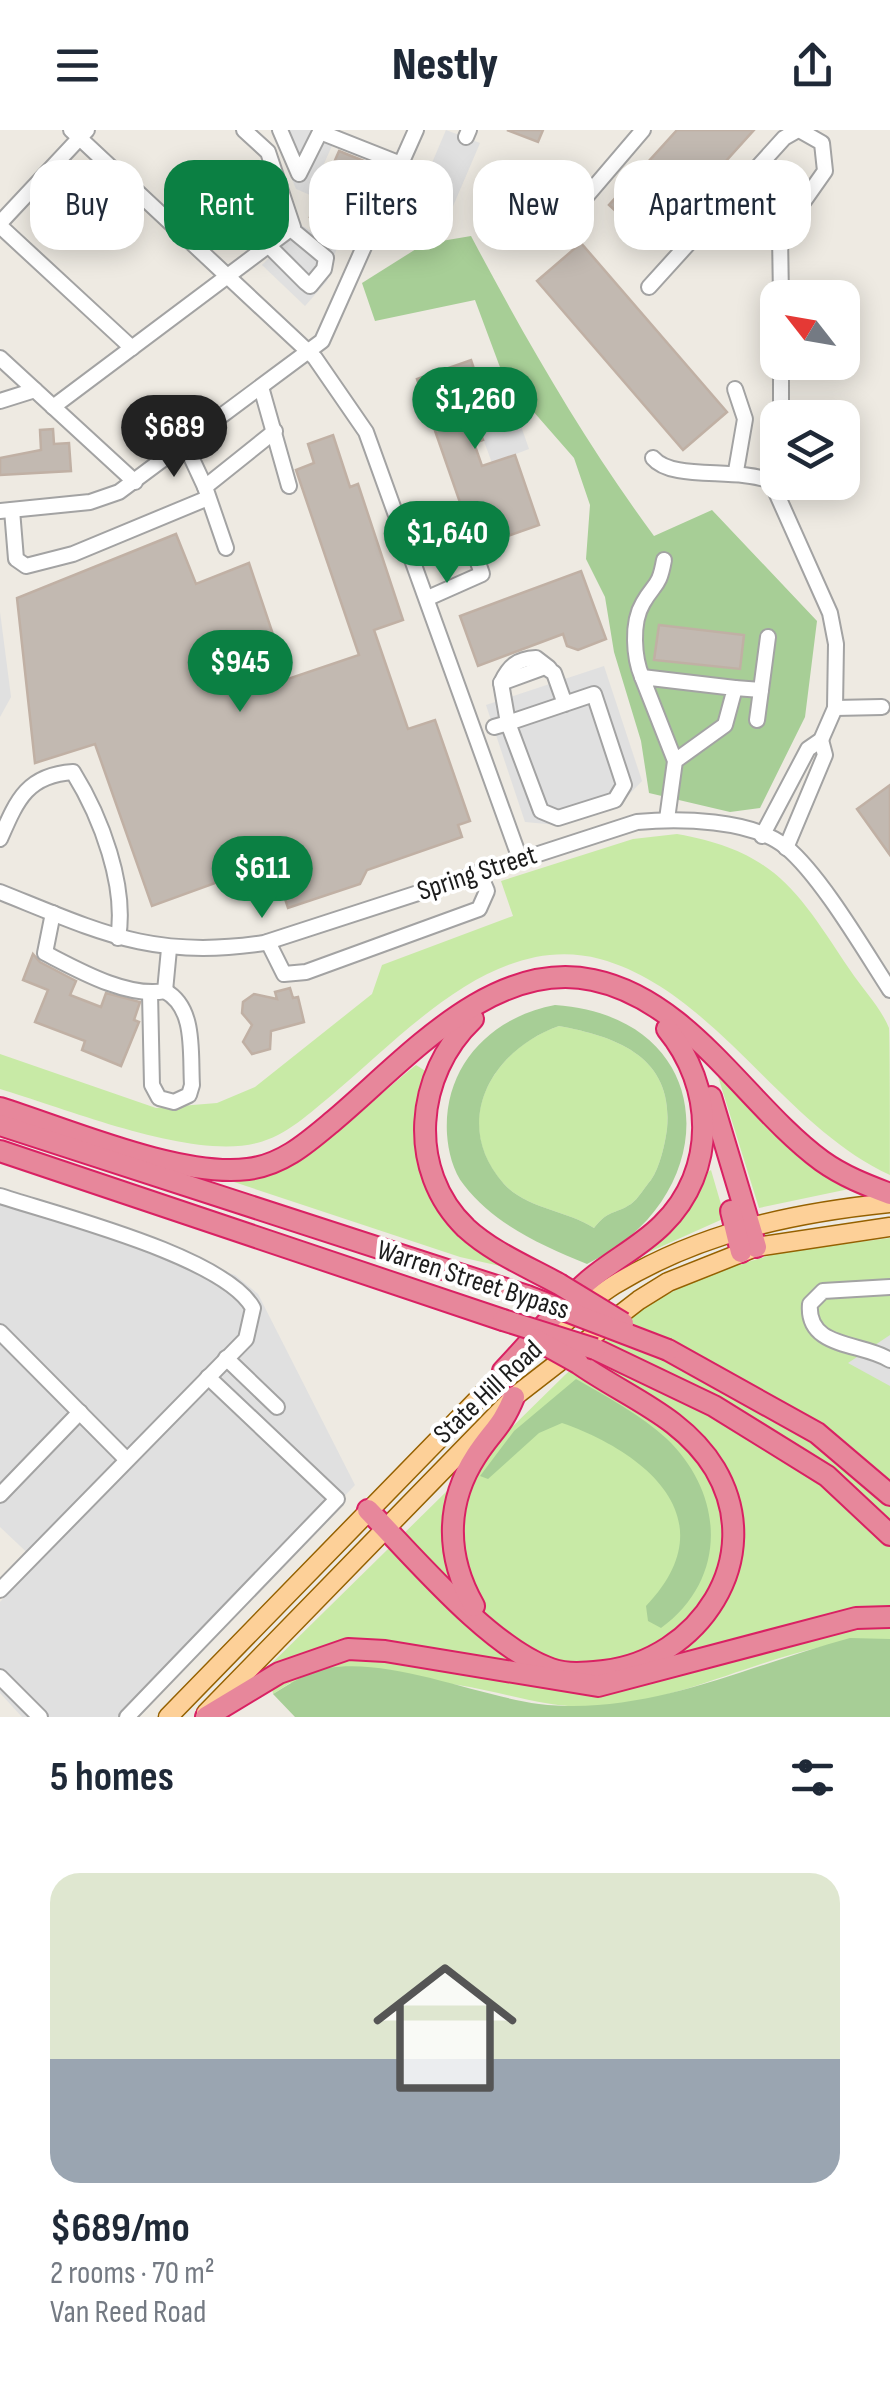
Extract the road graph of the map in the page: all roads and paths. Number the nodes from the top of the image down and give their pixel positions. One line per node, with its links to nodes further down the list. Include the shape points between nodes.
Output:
1 (244, 130): 12 (street, via 268,152)
2 (280, 130): 6 (street, via 298,174)
3 (416, 130): 9 (street)
4 (644, 130): 10 (street)
5 (799, 130): 17 (street, via 822,143 825,171 780,235); 18 (street, via 784,138)
6 (321, 131): 8 (street)
7 (79, 133): 11 (street); 16 (street)
8 (391, 160)
9 (403, 160)
10 (594, 188)
11 (0, 224): 19 (street)
12 (290, 230): 14 (street, via 326,258 316,282 310,286)
13 (268, 250): 16 (street)
14 (273, 250)
15 (365, 250): 20 (street, via 331,329)
16 (227, 276): 19 (street); 20 (street)
17 (780, 280)
18 (649, 288)
19 (132, 348): 26 (street)
20 (309, 352): 22 (street); 40 (street, via 374,446)
21 (0, 358): 24 (street)
22 (262, 388): 27 (street); 28 (street)
23 (735, 389): 30 (street, via 745,419)
24 (35, 390): 25 (street); 26 (street)
25 (0, 402)
26 (53, 407): 32 (street)
27 (275, 432): 33 (street); 34 (street)
28 (186, 444): 32 (street); 34 (street)
29 (653, 458): 30 (street, via 676,472)
30 (736, 471): 31 (street)
31 (760, 478)
32 (135, 482): 36 (street, via 90,502)
33 (290, 486)
34 (206, 492): 36 (street, via 73,554 26,566 16,559); 38 (street)
35 (780, 500): 47 (street, via 830,612)
36 (6, 510)
37 (466, 527): 40 (street, via 482,574)
38 (226, 548)
39 (664, 560): 42 (street, via 659,586 640,610 635,658)
40 (428, 598): 56 (street)
41 (768, 637): 44 (street)
42 (642, 677): 43 (street); 51 (street)
43 (735, 688): 44 (street); 51 (street, via 725,725)
44 (761, 690): 48 (street)
45 (565, 704): 49 (street); 49 (street, via 550,668 538,667 501,682); 49 (street, via 594,694 624,785 615,800 558,818 544,815)
46 (882, 706): 47 (street)
47 (835, 708): 50 (street)
48 (757, 720)
49 (501, 725)
50 (821, 740): 53 (street, via 808,749); 55 (street, via 820,768)
51 (675, 760): 52 (street)
52 (667, 819): 53 (street, Spring Street); 56 (street, Spring Street, via 636,822)
53 (762, 836): 55 (street, Spring Street)
54 (0, 839): 60 (street, via 26,788 50,774 74,772 122,902)
55 (786, 848): 63 (street, Spring Street)
56 (520, 858): 57 (street, Spring Street)
57 (480, 872): 61 (street, Spring Street); 61 (street, via 487,892 479,908 306,972 284,974)
58 (0, 892): 59 (street, Spring Street)
59 (54, 914): 60 (street, Spring Street); 64 (street, via 45,953 96,977)
60 (118, 938): 62 (street, Spring Street)
61 (268, 942): 62 (street, Spring Street)
62 (169, 949): 64 (street)
63 (890, 990)
64 (157, 992): 64 (street, via 178,998 186,1011 192,1084 190,1095 174,1102 159,1098 152,1084)
65 (672, 1021): 66 (highway, via 617,987 589,979 536,978 507,986 457,1018 301,1147 246,1170 192,1168); 70 (highway, via 823,1162); 74 (highway, via 704,1071)
66 (0, 1108)
67 (704, 1113): 74 (highway); 79 (highway, bridge, via 691,1062 667,1029 631,1002 554,985 482,1012 438,1063 425,1108 426,1154 436,1184 476,1236); 82 (highway, via 696,1168 672,1214 587,1282)
68 (0, 1125): 79 (highway, Warren Street Bypass, bridge, via 527,1296)
69 (0, 1151): 77 (highway, Warren Street Bypass)
70 (890, 1194)
71 (0, 1196): 80 (street, via 132,1239 240,1288 253,1308 252,1324)
72 (890, 1202): 74 (main road, State Hill Road, via 815,1209)
73 (890, 1227): 75 (main road, State Hill Road)
74 (742, 1228): 75 (highway); 82 (main road, State Hill Road, via 613,1286)
75 (749, 1249): 84 (main road, State Hill Road, via 668,1282)
76 (890, 1287): 81 (street, via 823,1291 809,1315 825,1338)
77 (504, 1320): 92 (highway, Warren Street Bypass, bridge, via 595,1349 714,1406 827,1476); 95 (highway, bridge, via 670,1419 714,1468 732,1523 724,1582 708,1612 662,1654 630,1666 565,1673 522,1655)
78 (0, 1332): 86 (street)
79 (668, 1350): 88 (highway, Warren Street Bypass, via 818,1433)
80 (226, 1358): 83 (street); 85 (street)
81 (890, 1360)
82 (503, 1372): 90 (main road, State Hill Road)
83 (208, 1377): 87 (street); 99 (street, via 336,1499)
84 (514, 1396): 91 (main road, State Hill Road); 95 (highway, via 502,1426 468,1470 452,1522 458,1573)
85 (277, 1407)
86 (80, 1412): 87 (street); 89 (street)
87 (126, 1459): 93 (street)
88 (890, 1495)
89 (0, 1496)
90 (364, 1515): 91 (highway); 100 (main road, State Hill Road)
91 (380, 1531): 95 (highway); 97 (highway, via 486,1643); 101 (main road, State Hill Road)
92 (890, 1535)
93 (0, 1590)
94 (890, 1618): 97 (highway, via 856,1618 610,1686)
95 (484, 1625)
96 (0, 1677): 98 (street)
97 (542, 1680): 101 (highway, via 348,1650 279,1672)
98 (40, 1717)
99 (127, 1717)
100 (168, 1717)
101 (205, 1717)

